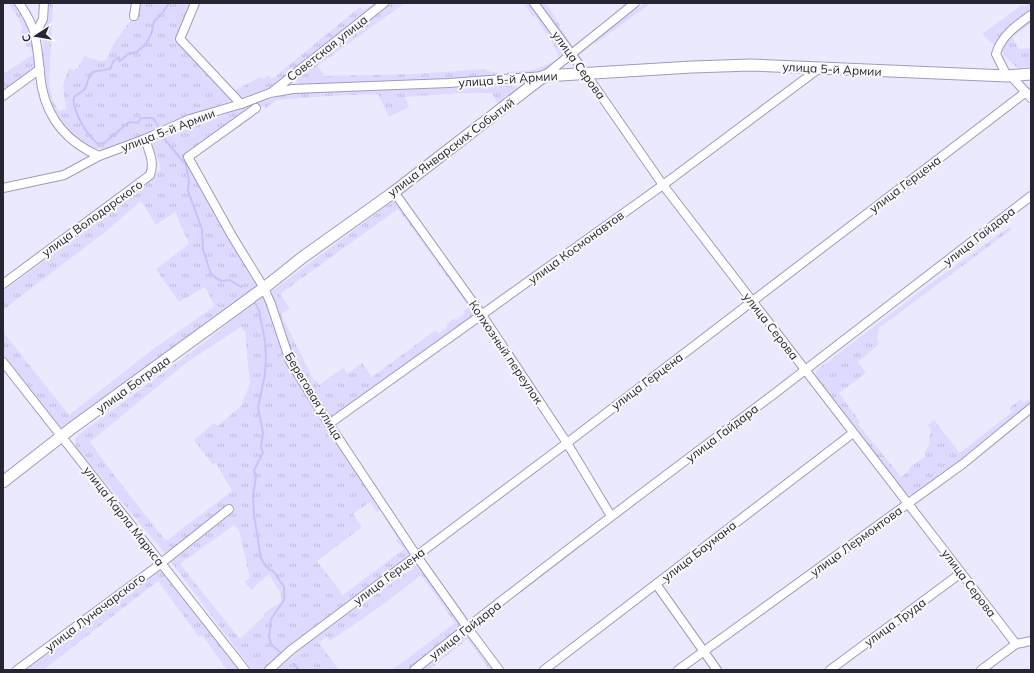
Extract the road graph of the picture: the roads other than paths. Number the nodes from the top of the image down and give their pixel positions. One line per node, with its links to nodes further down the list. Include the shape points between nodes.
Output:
1 (19, 3): 10 (street)
2 (44, 3): 10 (street, via 43,19)
3 (136, 3): 9 (street)
4 (195, 3): 21 (street, via 180,39)
5 (384, 3): 18 (street, Советская улица)
6 (534, 3): 11 (street, улица Серова)
7 (635, 3): 11 (street, улица Январских Событий)
8 (1031, 15): 17 (street, via 1013,28 996,54)
9 (134, 16)
10 (35, 35): 13 (street)
11 (571, 55): 14 (street, улица Серова); 16 (street, улица Январских Событий)
12 (821, 67): 14 (street, улица 5-й Армии, via 751,65); 17 (street, улица 5-й Армии); 25 (street, улица Космонавтов)
13 (40, 69): 20 (street); 24 (street, via 42,89 57,124 84,150)
14 (586, 74): 16 (street, улица 5-й Армии); 25 (street, улица Серова)
15 (1031, 74): 17 (street, улица 5-й Армии)
16 (544, 76): 18 (street, улица 5-й Армии, via 449,83 300,88); 27 (street, улица Январских Событий)
17 (1009, 76): 19 (street)
18 (270, 94): 21 (street, улица 5-й Армии)
19 (1028, 95): 31 (street, улица Герцена)
20 (3, 96)
21 (241, 104): 23 (street, улица 5-й Армии, via 190,119)
22 (256, 108): 30 (street, Береговая улица, via 188,158)
23 (145, 139): 24 (street, улица 5-й Армии); 29 (street, улица Володарского, via 153,163 150,175)
24 (99, 156): 26 (street, улица 5-й Армии, via 64,175)
25 (663, 184): 31 (street, улица Серова); 32 (street, улица Космонавтов)
26 (3, 188)
27 (394, 192): 30 (street, улица Январских Событий); 32 (street, Колхозный переулок)
28 (1031, 196): 34 (street, улица Гайдара)
29 (3, 284)
30 (264, 288): 36 (street, Береговая улица, via 290,361); 38 (street, улица Бограда)
31 (752, 302): 34 (street, улица Серова); 39 (street, улица Герцена)
32 (482, 315): 36 (street, улица Космонавтов); 39 (street, Колхозный переулок)
33 (3, 362): 38 (street, улица Карла Маркса)
34 (805, 370): 37 (street, улица Серова); 43 (street, улица Гайдара)
35 (1031, 408): 41 (street, улица Лермонтова, via 964,463)
36 (329, 424): 44 (street, Береговая улица)
37 (853, 432): 41 (street, улица Серова); 47 (street, улица Баумана)
38 (61, 436): 40 (street, улица Бограда); 45 (street, улица Карла Маркса)
39 (567, 443): 43 (street, Колхозный переулок); 44 (street, улица Герцена)
40 (3, 482)
41 (908, 503): 46 (street, улица Серова); 51 (street, улица Лермонтова)
42 (229, 509): 45 (street, улица Луначарского)
43 (611, 516): 48 (street, улица Гайдара)
44 (416, 555): 48 (street, Береговая улица); 54 (street, улица Герцена, via 291,650)
45 (161, 563): 52 (street, улица Луначарского); 53 (street, улица Карла Маркса)
46 (961, 574): 50 (street, улица Серова); 60 (street, улица Труда)
47 (656, 584): 51 (street); 57 (street, улица Баумана)
48 (467, 627): 55 (street, улица Гайдара); 56 (street, Береговая улица)
49 (1031, 642): 50 (street)
50 (1016, 644): 61 (street)
51 (704, 651): 58 (street, улица Лермонтова); 59 (street)
52 (17, 670)
53 (245, 670)
54 (269, 670)
55 (414, 670)
56 (499, 670)
57 (544, 670)
58 (678, 670)
59 (717, 670)
60 (830, 670)
61 (981, 670)

